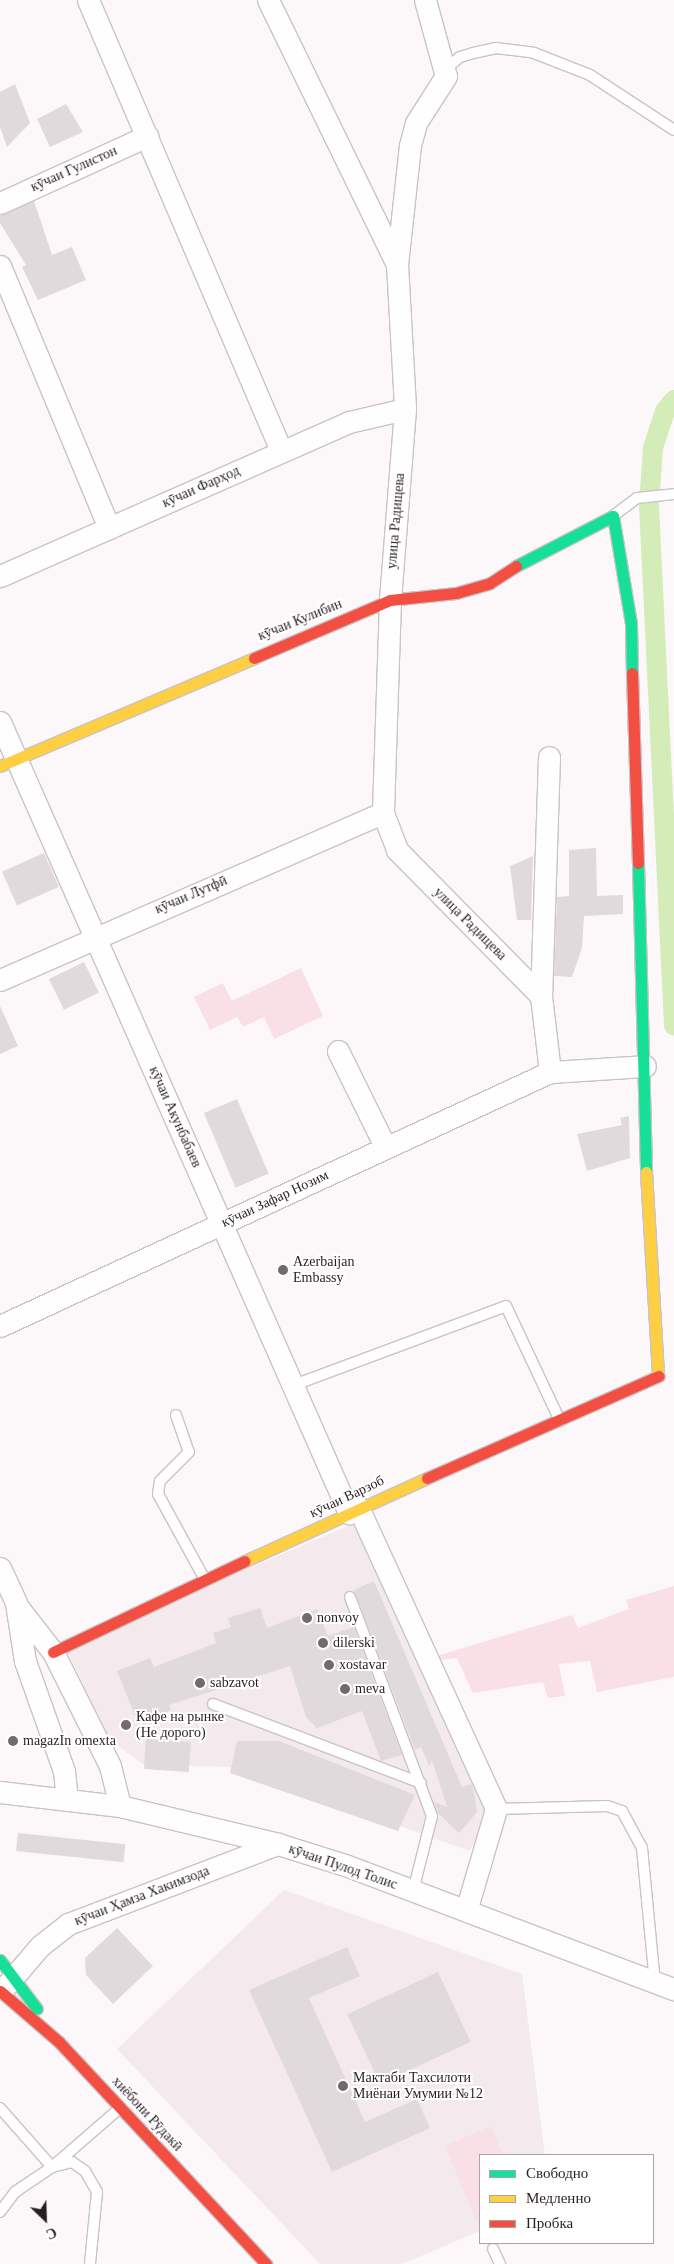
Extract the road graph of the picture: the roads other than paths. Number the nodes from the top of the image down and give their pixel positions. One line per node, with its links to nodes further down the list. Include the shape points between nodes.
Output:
1 (88, 0): 6 (street)
2 (268, 0): 8 (street)
3 (425, 0): 4 (street)
4 (446, 69): 5 (lane, via 460,57 474,52 496,48 534,52 590,75); 8 (street, улица Радищева, via 410,145)
5 (674, 130)
6 (147, 136): 7 (street, кӯчаи Гулистон); 11 (street)
7 (0, 202)
8 (397, 264): 10 (street, улица Радищева)
9 (0, 266): 14 (street)
10 (405, 409): 11 (street, кӯчаи Фарҳод, via 349,422); 16 (street, улица Радищева)
11 (281, 451): 14 (street, кӯчаи Фарҳод)
12 (674, 494): 13 (lane, via 637,498)
13 (612, 516): 16 (main road, кӯчаи Кулибин, via 538,551 490,583 456,593); 25 (main road, via 631,623)
14 (109, 528): 15 (street, кӯчаи Фарҳод)
15 (0, 576)
16 (390, 600): 19 (main road, кӯчаи Кулибин); 20 (street, улица Радищева)
17 (0, 722): 19 (street, кӯчаи Акунбабаев)
18 (549, 757): 23 (street)
19 (10, 762): 21 (street, кӯчаи Акунбабаев)
20 (384, 813): 21 (street, кӯчаи Лутфӣ); 23 (street, улица Радищева, via 397,850)
21 (94, 936): 22 (street, кӯчаи Лутфӣ); 28 (street, кӯчаи Акунбабаев)
22 (0, 980)
23 (541, 996): 26 (street)
24 (338, 1051): 27 (street)
25 (645, 1066): 26 (street); 32 (main road, кӯчаи Варзоб, via 648,1243 658,1380)
26 (550, 1072): 27 (street, кӯчаи Зафар Нозим)
27 (386, 1148): 28 (street, кӯчаи Зафар Нозим)
28 (223, 1223): 29 (street, кӯчаи Зафар Нозим); 30 (street, кӯчаи Акунбабаев)
29 (0, 1326)
30 (294, 1385): 32 (lane, via 506,1306); 33 (street, кӯчаи Акунбабаев)
31 (176, 1415): 35 (lane, via 189,1452 160,1481 158,1494)
32 (560, 1422): 33 (main road, кӯчаи Варзоб)
33 (353, 1510): 35 (main road, кӯчаи Варзоб); 44 (street, кӯчаи Акунбабаев)
34 (0, 1568): 37 (street)
35 (204, 1579): 38 (main road, кӯчаи Варзоб)
36 (350, 1597): 40 (lane)
37 (16, 1603): 38 (street); 42 (street, via 25,1661 64,1771)
38 (53, 1652): 43 (street, via 110,1766)
39 (212, 1704): 40 (lane)
40 (421, 1783): 46 (lane, via 432,1816)
41 (0, 1792): 42 (street, кӯчаи Пулод Толис)
42 (67, 1798): 43 (street, кӯчаи Пулод Толис)
43 (120, 1806): 45 (street, кӯчаи Пулод Толис)
44 (496, 1809): 47 (street); 49 (lane, via 607,1806 622,1811 642,1848)
45 (278, 1844): 46 (street, кӯчаи Пулод Толис); 50 (street, кӯчаи Ҳамза Хакимзода, via 68,1924 40,1946)
46 (413, 1891): 47 (street, кӯчаи Пулод Толис)
47 (466, 1910): 49 (street, кӯчаи Пулод Толис)
48 (0, 1960): 50 (main road)
49 (665, 1985)
50 (5, 1987): 51 (main road); 51 (main road, хиёбони Рӯдакӣ)
51 (59, 2042): 53 (main road, хиёбони Рӯдакӣ)
52 (0, 2108): 54 (lane)
53 (120, 2108): 54 (lane); 58 (main road, хиёбони Рӯдакӣ)
54 (52, 2168): 55 (lane, via 15,2192); 57 (lane, via 72,2162 85,2171 97,2192)
55 (0, 2212)
56 (493, 2249): 59 (lane)
57 (90, 2264)
58 (266, 2264)
59 (500, 2264)

